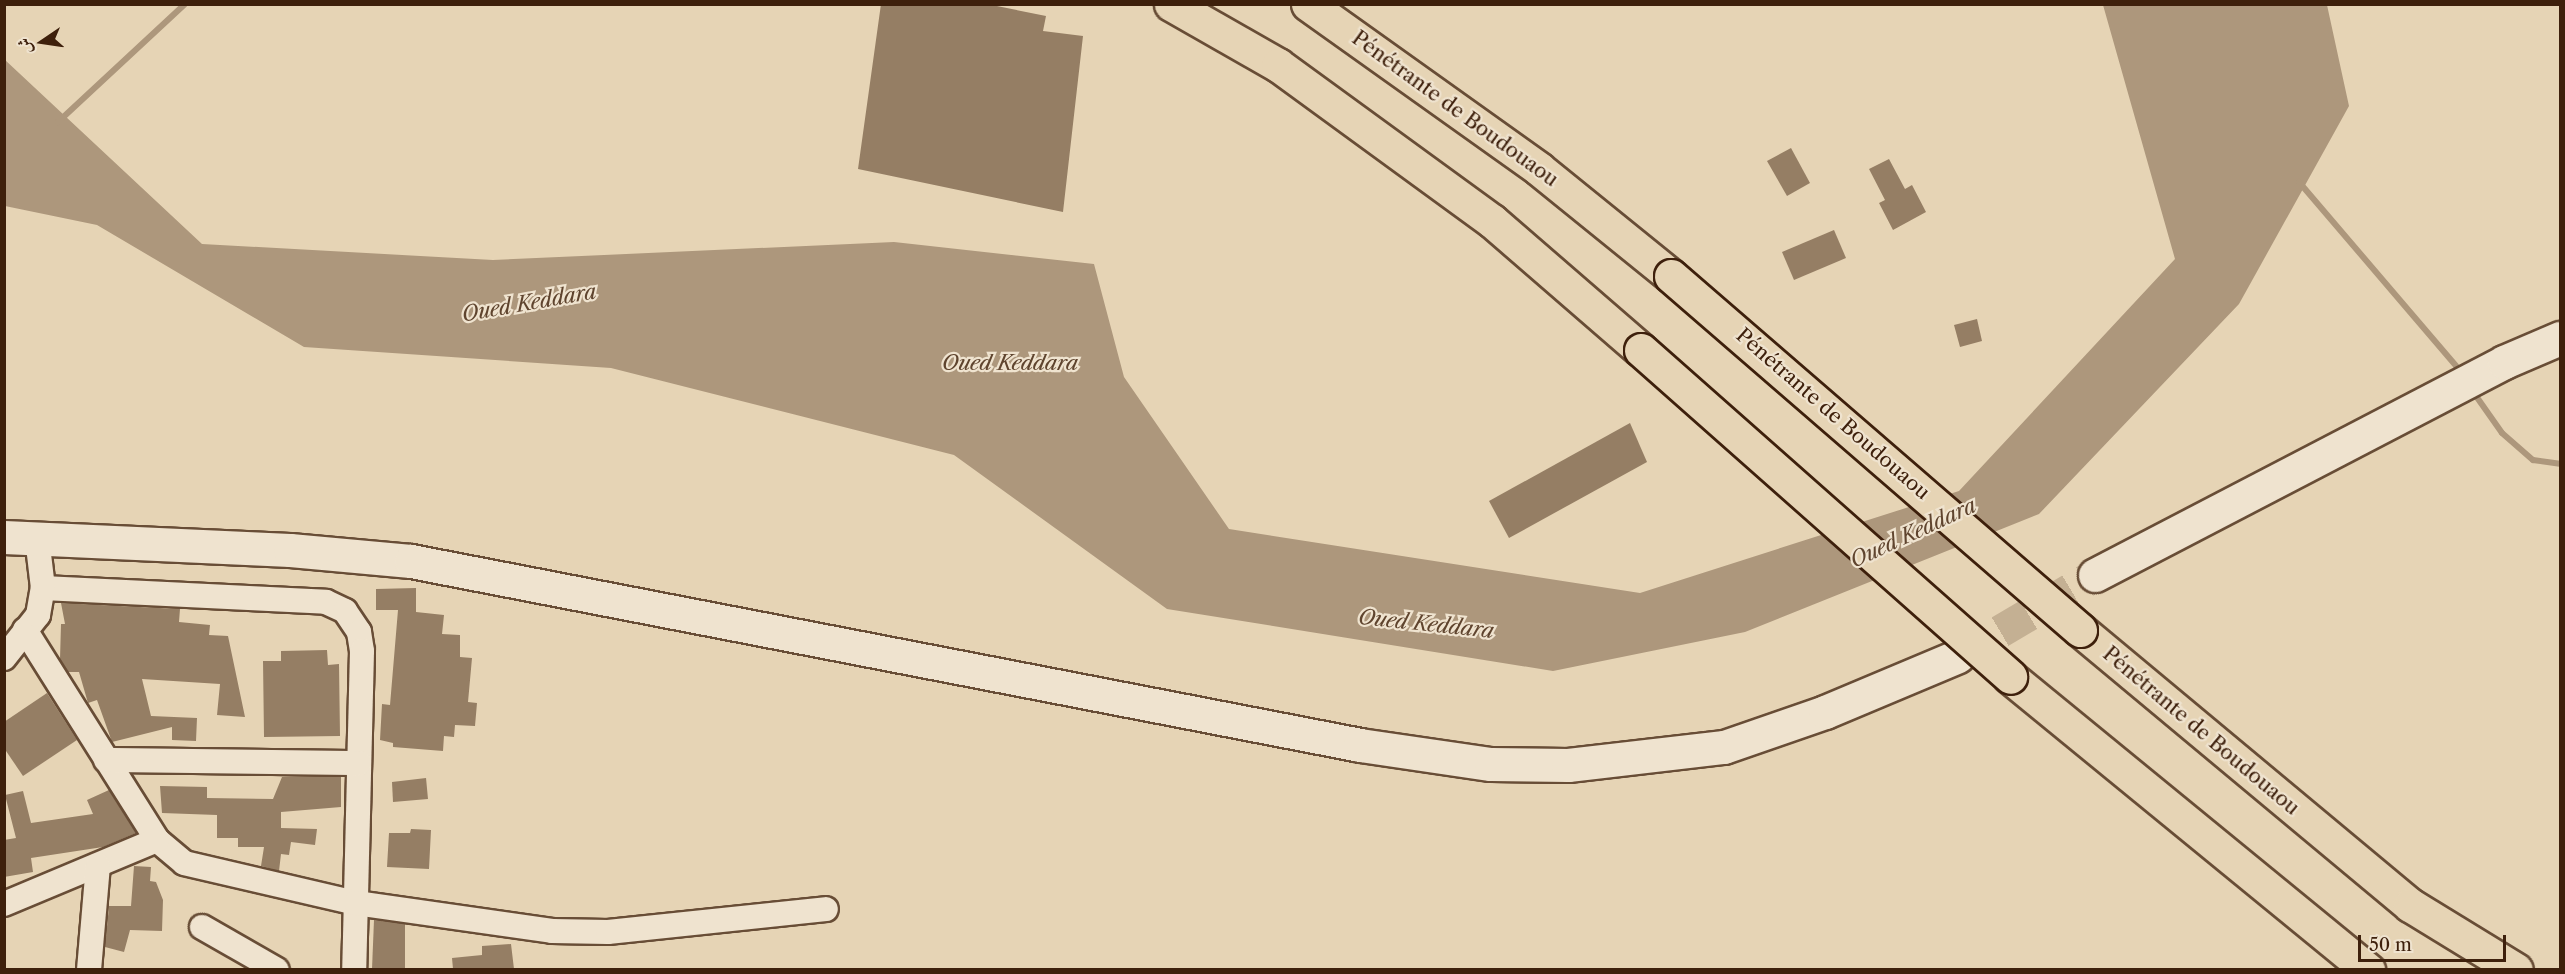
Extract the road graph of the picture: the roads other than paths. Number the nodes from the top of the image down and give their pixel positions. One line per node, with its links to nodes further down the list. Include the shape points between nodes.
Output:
1 (1171, 4): 22 (highway, bridge, via 1278,65 1492,220 2010,677)
2 (1308, 4): 23 (highway, Pénétrante de Boudouaou, bridge, via 1539,169 1671,276 2080,630 2410,905)
3 (2560, 338): 6 (main road, via 2504,362)
4 (4, 537): 5 (main road)
5 (37, 538): 7 (street); 9 (main road, via 290,550 411,561 1360,745 1491,764 1568,765 1724,747 1825,712)
6 (2095, 575)
7 (43, 588): 8 (street, via 38,615); 12 (street, via 326,602 345,611 359,632 362,651)
8 (25, 630): 10 (street); 11 (street)
9 (1958, 656)
10 (4, 658)
11 (106, 760): 12 (street); 13 (street)
12 (359, 764): 15 (street)
13 (157, 840): 14 (street); 15 (street, via 184,863)
14 (98, 865): 16 (street); 19 (street)
15 (356, 903): 17 (street, via 574,932); 21 (street)
16 (4, 904)
17 (825, 909)
18 (202, 927): 20 (street)
19 (89, 969)
20 (277, 969)
21 (354, 969)
22 (2368, 969)
23 (2516, 969)

